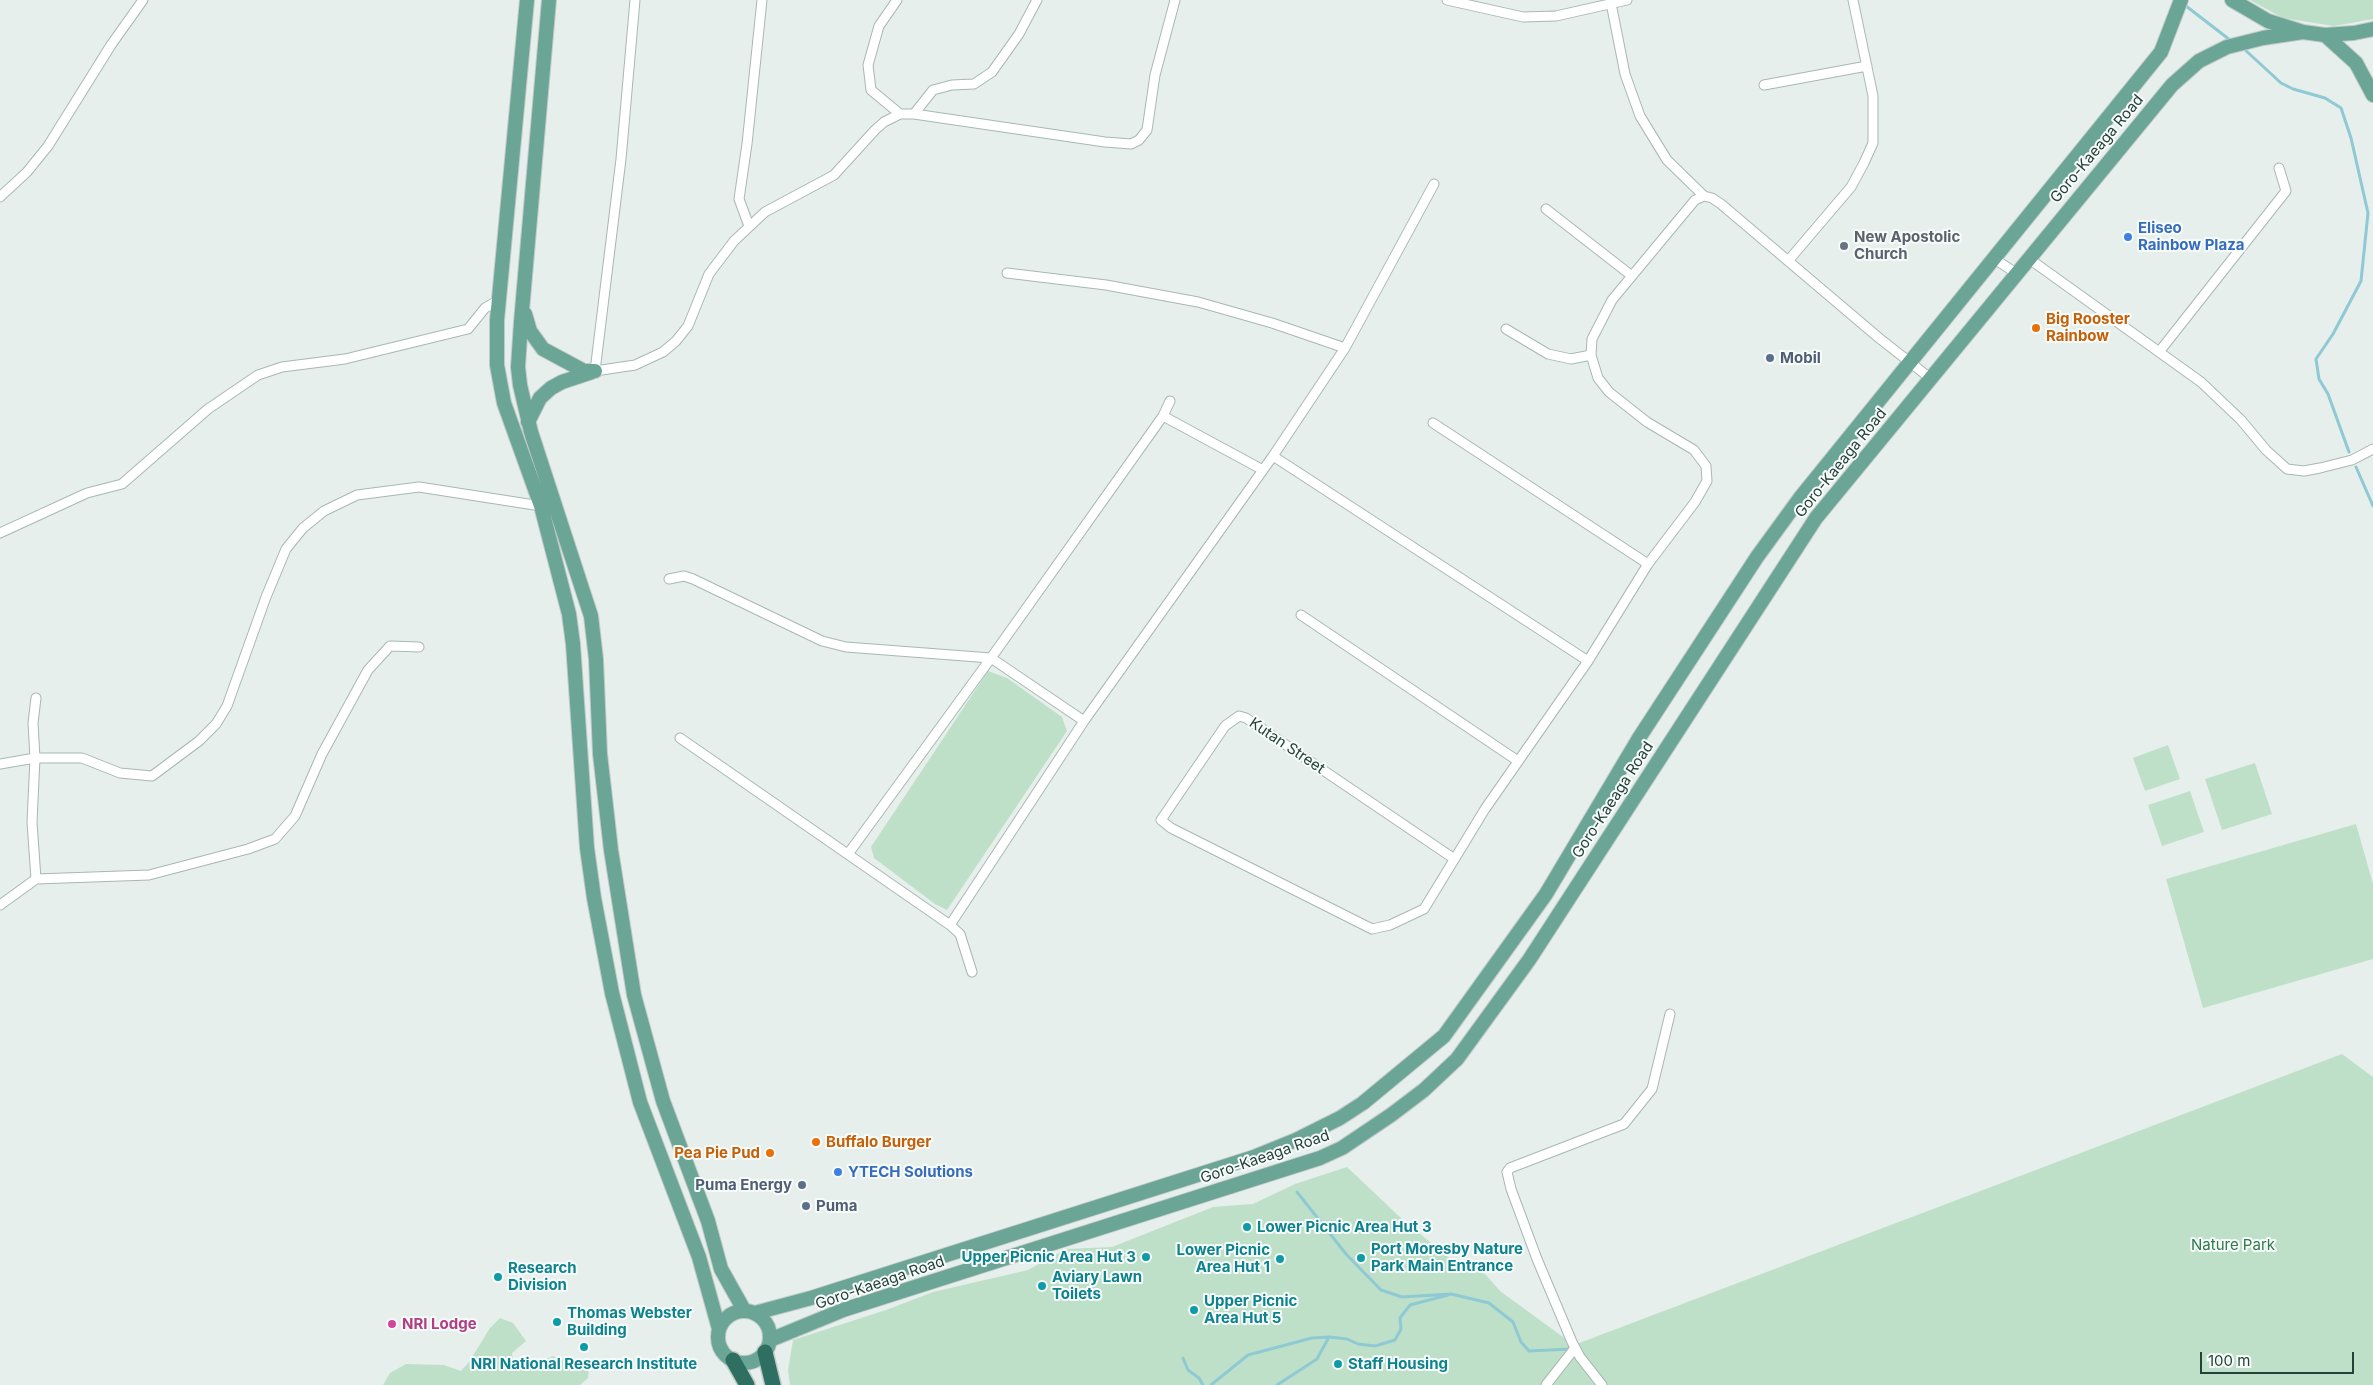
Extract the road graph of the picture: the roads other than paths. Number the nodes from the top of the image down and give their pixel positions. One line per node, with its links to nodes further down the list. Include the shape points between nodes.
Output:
1 (143, 0): 26 (street, via 111,44 48,146 27,172)
2 (527, 0): 35 (main road)
3 (549, 0): 36 (main road)
4 (635, 0): 42 (street, via 621,158)
5 (762, 0): 28 (street, via 739,199)
6 (897, 0): 21 (street, via 879,26 868,65 871,90)
7 (1037, 0): 22 (street, via 1019,34 992,72 974,84 932,90)
8 (1175, 0): 22 (street, via 1155,75 1146,130 1135,142 1106,142)
9 (1447, 0): 14 (street, via 1524,17 1556,16)
10 (1627, 0): 14 (street)
11 (1853, 0): 18 (street)
12 (2181, 0): 29 (main road, Goro-Kaeaga Road, via 2161,52)
13 (2232, 0): 16 (main road, via 2268,21)
14 (1611, 4): 25 (street, via 1625,74 1640,116 1667,160)
15 (2373, 29): 17 (main road)
16 (2303, 32): 17 (main road); 30 (main road, Goro-Kaeaga Road, via 2227,47 2188,70)
17 (2325, 35): 20 (main road, via 2356,63)
18 (1867, 66): 19 (street); 31 (street, via 1873,96 1873,143 1851,187)
19 (1764, 85)
20 (2373, 95)
21 (900, 114): 22 (street); 28 (street, via 875,130 834,175 773,208)
22 (914, 114)
23 (2279, 168): 39 (street, via 2286,191)
24 (1434, 184): 38 (street)
25 (1704, 196): 31 (street, via 1721,204); 34 (street, via 1695,200)
26 (0, 197)
27 (1546, 209): 34 (street)
28 (748, 226): 42 (street, via 719,258 688,326 676,341 650,360 635,366)
29 (1993, 258): 33 (street); 41 (main road, Goro-Kaeaga Road)
30 (2028, 258): 33 (main road, Goro-Kaeaga Road); 39 (street)
31 (1788, 261): 41 (street)
32 (1007, 273): 38 (street, via 1106,285 1198,302 1272,322)
33 (2016, 273): 43 (main road, Goro-Kaeaga Road)
34 (1632, 276): 40 (street, via 1605,312 1592,339)
35 (499, 300): 51 (main road, via 497,365 500,386); 52 (street, via 485,308 468,329 345,359 282,367 258,374 208,409 122,484 88,493)
36 (522, 303): 42 (main road, via 530,331 542,349 584,372); 46 (main road, via 518,367)
37 (1506, 329): 40 (street, via 1548,354 1571,359)
38 (1345, 348): 49 (street)
39 (2159, 352): 48 (street, via 2201,382 2287,469 2304,471 2320,468 2352,460)
40 (1591, 354): 53 (street, via 1598,378 1609,392 1647,422 1694,450 1707,470 1703,490)
41 (1909, 361): 43 (street); 72 (main road, Goro-Kaeaga Road, via 1756,557 1639,738 1546,894 1444,1036 1382,1089 1340,1118 1254,1157 811,1298)
42 (595, 371): 46 (main road, via 551,388 540,398)
43 (1930, 378): 74 (main road, Goro-Kaeaga Road, via 1816,518 1500,1003 1457,1059 1424,1090 1391,1116 1342,1148 1320,1158 843,1310)
44 (1170, 401): 45 (street)
45 (1163, 416): 50 (street); 57 (street)
46 (528, 422): 72 (main road, via 591,616 600,754 616,896 634,995 663,1100 708,1221 721,1269)
47 (1433, 422): 53 (street)
48 (2373, 449)
49 (1274, 456): 50 (street); 58 (street)
50 (1263, 470): 60 (street)
51 (541, 506): 62 (street, via 419,487 357,495 324,511 302,528 286,548 227,706 216,724 199,741 152,776 120,774 82,758); 73 (main road, via 572,629 587,848 612,993 640,1102 699,1258)
52 (0, 533)
53 (1648, 564): 58 (street)
54 (669, 578): 57 (street, via 684,576 694,579 822,641 846,647)
55 (1300, 615): 63 (street)
56 (419, 648): 67 (street, via 390,646 368,670 322,754 295,816 275,838 248,849 149,876)
57 (991, 658): 60 (street); 65 (street)
58 (1588, 660): 63 (street)
59 (36, 698): 62 (street, via 33,724)
60 (1084, 721): 69 (street)
61 (680, 738): 65 (street)
62 (35, 758): 64 (street); 67 (street, via 32,822)
63 (1518, 760): 66 (street)
64 (0, 764)
65 (848, 854): 69 (street)
66 (1453, 858): 66 (street, Kutan Street, via 1424,909 1390,925 1372,929 1170,828 1161,820 1226,726 1239,716)
67 (36, 879): 68 (street)
68 (0, 905)
69 (950, 925): 70 (street, via 960,934)
70 (972, 972)
71 (1670, 1014): 75 (street, via 1652,1089 1624,1124 1510,1168 1507,1172 1537,1259)
72 (750, 1312): 73 (main road, via 728,1315); 74 (main road, via 767,1324)
73 (719, 1329): 76 (main road, via 722,1351)
74 (767, 1346): 76 (main road, via 750,1362); 78 (highway)
75 (1575, 1348): 79 (street); 80 (street)
76 (732, 1360): 77 (highway)
77 (747, 1385)
78 (773, 1385)
79 (1546, 1385)
80 (1602, 1385)

